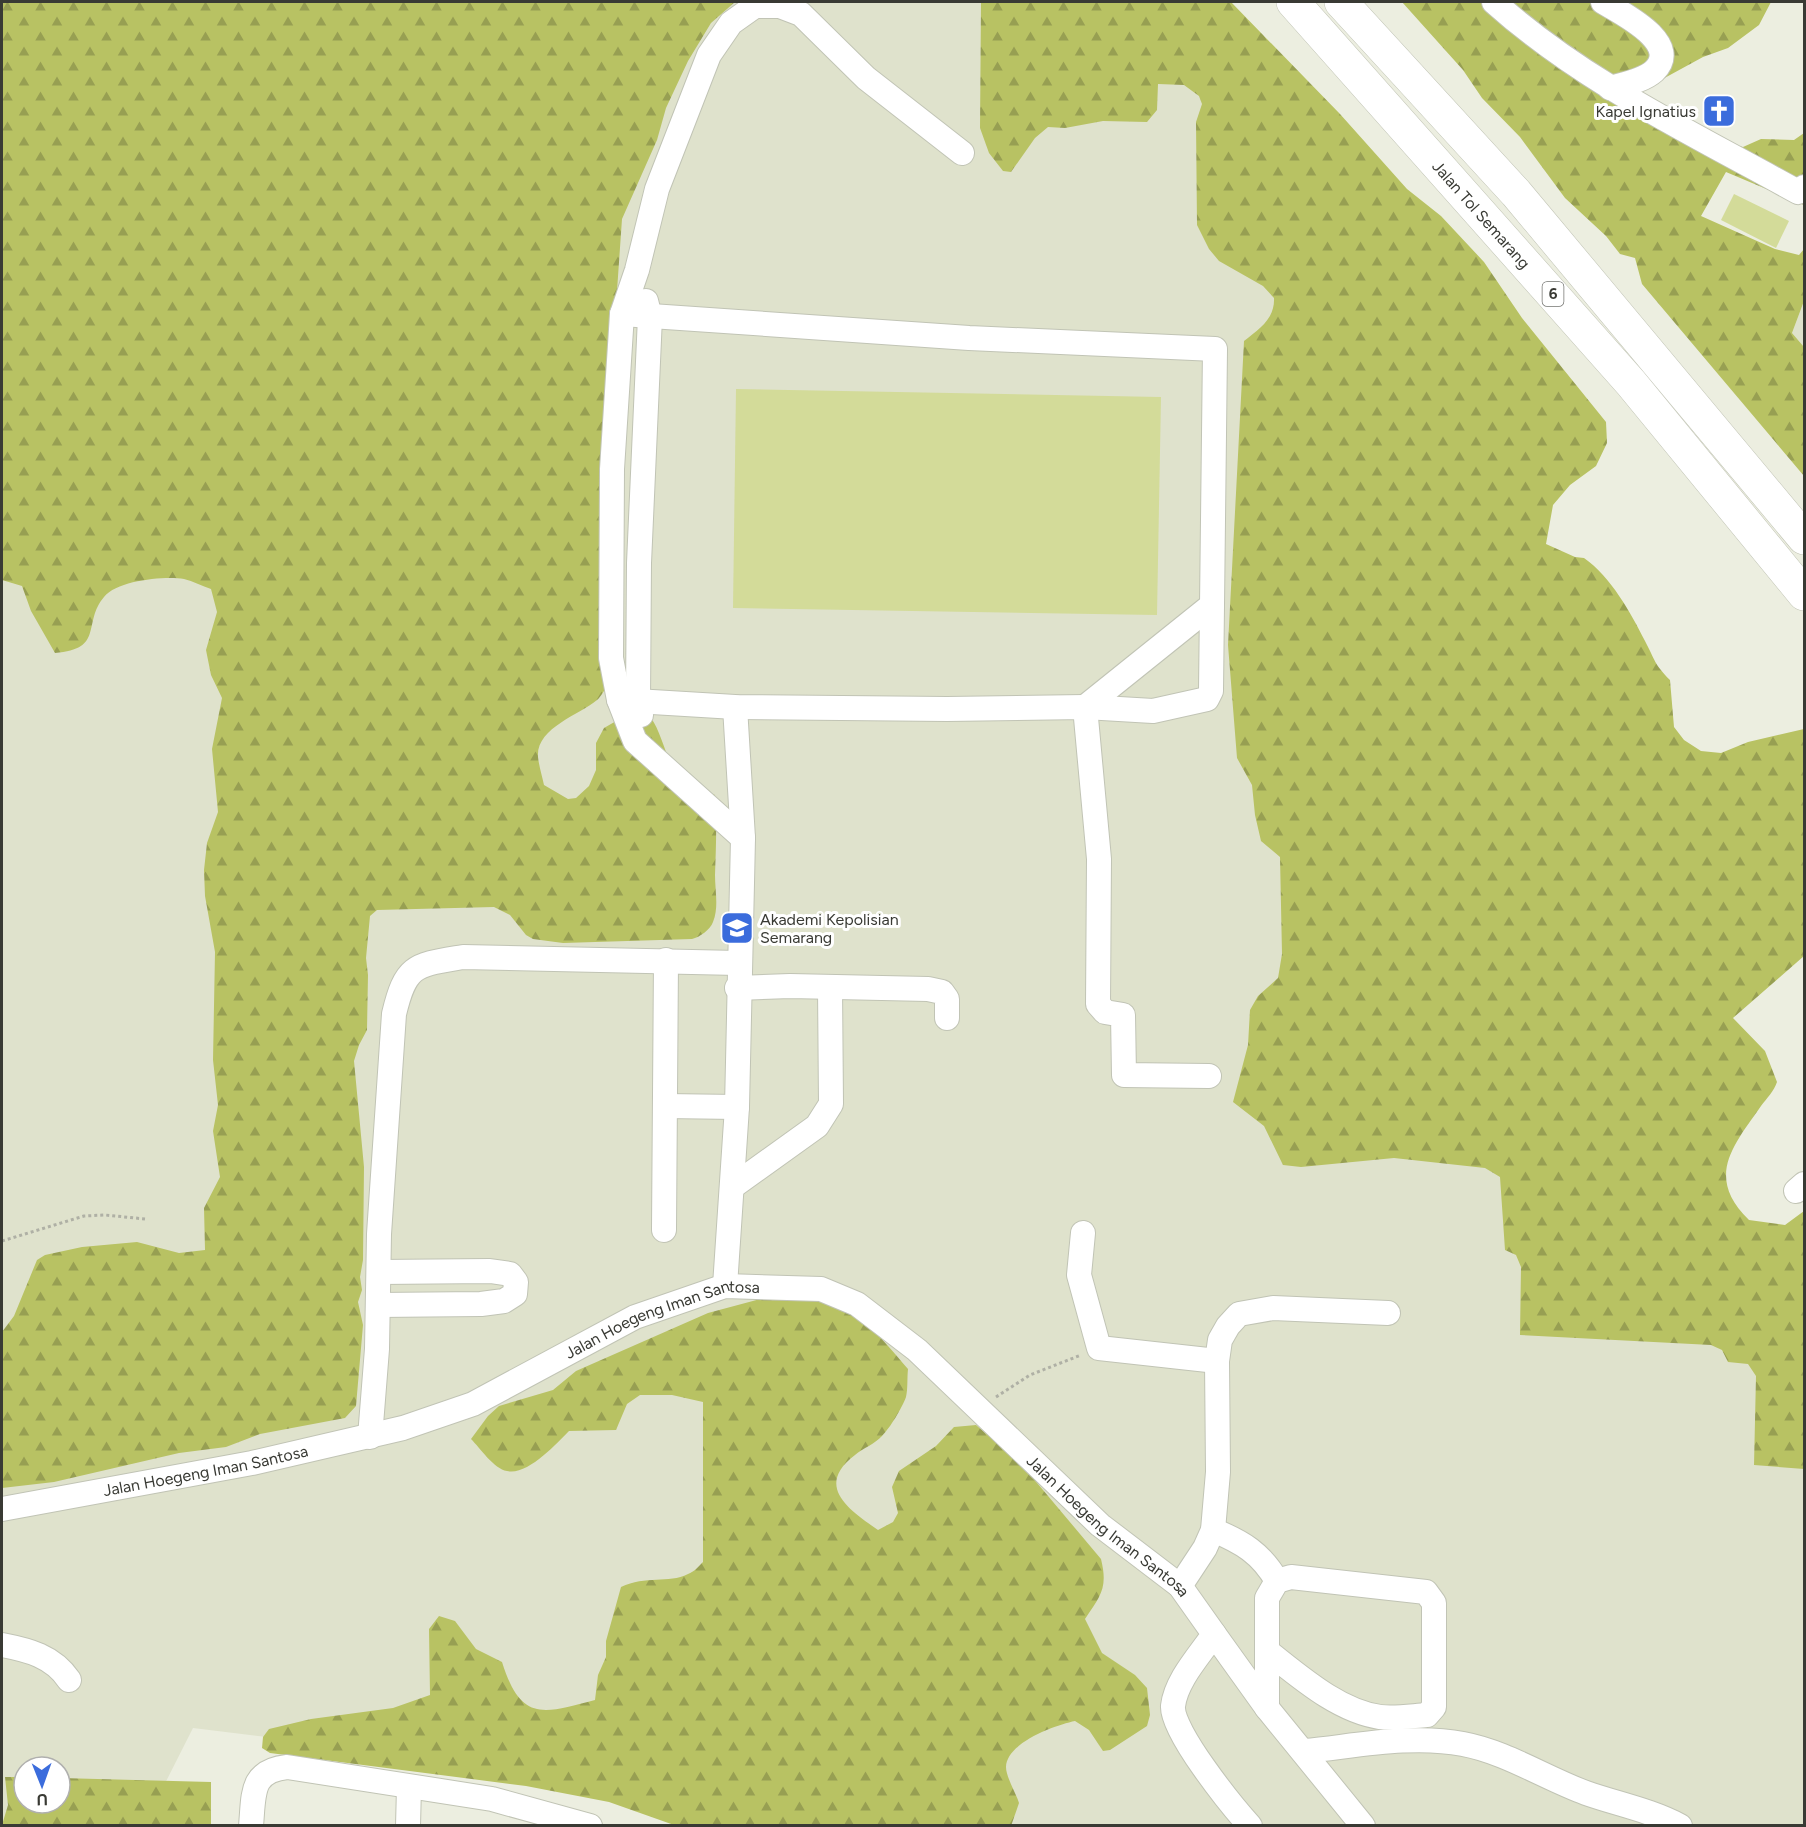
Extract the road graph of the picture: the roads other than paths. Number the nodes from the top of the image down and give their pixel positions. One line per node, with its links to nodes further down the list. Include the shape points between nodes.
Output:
1 (1293, 2): 12 (highway, Jalan Tol Semarang / 6, via 1631,383)
2 (1341, 2): 11 (highway, 6, via 1516,193)
3 (1494, 2): 5 (street)
4 (1603, 2): 5 (street, via 1649,31 1662,54 1654,70 1641,79)
5 (1610, 88): 7 (street, via 1798,192)
6 (962, 153): 8 (street, via 866,78 801,14 780,6 755,6 731,23 709,55 657,189)
7 (1804, 187)
8 (637, 270): 9 (street); 10 (street)
9 (622, 314): 10 (street); 14 (street, via 612,481 611,658)
10 (650, 317): 13 (street, via 1215,349); 14 (street)
11 (1804, 538)
12 (1804, 594)
13 (1212, 604): 16 (street); 16 (street, via 1211,691 1207,699 1153,711)
14 (629, 700): 15 (street); 17 (street, via 650,756)
15 (735, 707): 16 (street); 17 (street)
16 (1085, 707): 23 (street, via 1099,859 1098,1004 1105,1012 1124,1015 1124,1076)
17 (743, 838): 19 (street)
18 (666, 960): 19 (street); 24 (street); 29 (street, via 463,957 421,964 402,983 394,1014)
19 (738, 963): 21 (street)
20 (830, 987): 21 (street); 22 (street, via 942,992 947,999); 26 (street, via 831,1104 817,1126)
21 (738, 988): 25 (street)
22 (947, 1018)
23 (1209, 1076)
24 (665, 1106): 25 (street); 27 (street)
25 (737, 1107): 26 (street)
26 (732, 1187): 30 (street)
27 (664, 1230)
28 (1083, 1233): 33 (street, via 1079,1275 1100,1348)
29 (379, 1272): 31 (street); 31 (street, via 490,1271 510,1274 516,1282 515,1294 504,1301)
30 (725, 1286): 34 (street, Jalan Hoegeng Iman Santosa, via 635,1317 473,1404); 38 (street, Jalan Hoegeng Iman Santosa, via 821,1289 857,1304 917,1350 1100,1526)
31 (378, 1305): 34 (street)
32 (1388, 1312): 33 (street, via 1273,1308 1239,1314 1220,1340)
33 (1217, 1361): 36 (street, via 1218,1472)
34 (370, 1437): 35 (street, Jalan Hoegeng Iman Santosa)
35 (2, 1509)
36 (1213, 1530): 37 (street, via 1257,1552); 38 (street)
37 (1277, 1581): 41 (street, via 1267,1598); 41 (street, via 1291,1577 1426,1592 1434,1602 1434,1707 1427,1715 1396,1717 1356,1710 1313,1686)
38 (1180, 1586): 39 (street, Jalan Hoegeng Iman Santosa)
39 (1214, 1634): 43 (street, Jalan Hoegeng Iman Santosa); 49 (street, via 1181,1684 1173,1707 1175,1724)
40 (2, 1645): 42 (street, via 49,1660)
41 (1267, 1651): 43 (street)
42 (69, 1680)
43 (1267, 1708): 44 (street, Jalan Hoegeng Iman Santosa)
44 (1305, 1751): 50 (street, Jalan Hoegeng Iman Santosa); 51 (street, via 1422,1739 1464,1744)
45 (409, 1787): 46 (street, via 492,1799); 47 (street, via 273,1768 262,1774 254,1790); 48 (street)
46 (575, 1823)
47 (251, 1826)
48 (408, 1826)
49 (1250, 1826)
50 (1363, 1826)
51 (1680, 1826)

